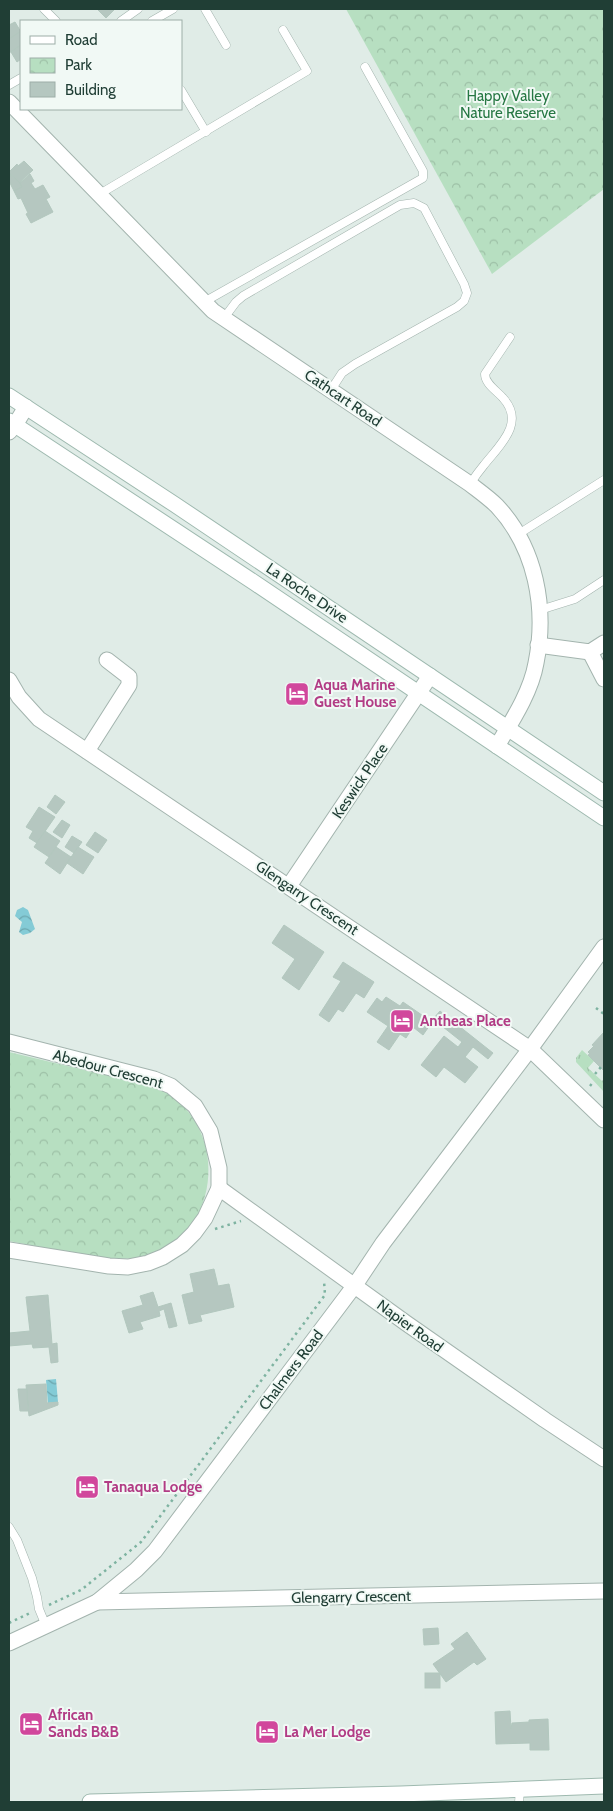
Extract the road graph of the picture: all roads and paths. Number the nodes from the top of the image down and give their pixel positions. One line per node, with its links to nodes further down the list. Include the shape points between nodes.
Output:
1 (44, 9): 5 (lane)
2 (138, 9): 6 (lane)
3 (174, 9): 7 (lane)
4 (205, 9): 9 (lane)
5 (55, 20)
6 (122, 20)
7 (154, 20)
8 (283, 30): 15 (lane, via 307,71)
9 (226, 46)
10 (365, 67): 17 (lane, via 423,171 423,178)
11 (20, 79): 12 (lane)
12 (9, 85)
13 (182, 92): 15 (lane)
14 (12, 102): 16 (street, Cathcart Road)
15 (206, 132): 16 (lane)
16 (98, 194): 17 (street, Cathcart Road)
17 (204, 302): 18 (street, Cathcart Road)
18 (224, 318): 20 (street, Cathcart Road); 20 (lane, via 243,296 400,205 414,203 424,208 464,284 467,293 464,301 355,364 342,373)
19 (510, 337): 25 (lane, via 485,374 488,383 506,401 512,414 511,427)
20 (331, 390): 25 (street, Cathcart Road)
21 (9, 396): 22 (street, La Roche Drive)
22 (26, 407): 23 (street); 33 (street, La Roche Drive)
23 (11, 426): 36 (street, La Roche Drive)
24 (604, 480): 26 (lane)
25 (470, 484): 26 (street, Cathcart Road, via 496,505)
26 (517, 535): 28 (street, Cathcart Road, via 536,581)
27 (604, 580): 28 (lane, via 575,599)
28 (540, 610): 30 (street, Cathcart Road)
29 (604, 644): 31 (street)
30 (538, 646): 31 (street); 37 (street, Cathcart Road, via 529,687)
31 (590, 652): 34 (street)
32 (107, 660): 39 (street, via 129,676 130,686)
33 (430, 676): 36 (street, Keswick Place); 37 (street, La Roche Drive)
34 (604, 679)
35 (9, 680): 39 (street, Glengarry Crescent, via 39,719)
36 (419, 693): 38 (street, La Roche Drive); 42 (street, Keswick Place)
37 (508, 728): 38 (street, Cathcart Road); 40 (street, La Roche Drive)
38 (497, 746): 41 (street, La Roche Drive)
39 (87, 751): 42 (street, Glengarry Crescent)
40 (604, 793)
41 (604, 818)
42 (289, 886): 47 (street, Glengarry Crescent)
43 (603, 950): 47 (street, Chalmers Road)
44 (596, 1008): 45 (path)
45 (604, 1014)
46 (9, 1042): 51 (street, Abedour Crescent, via 171,1086 194,1106 210,1130 219,1168)
47 (530, 1048): 50 (street, Glengarry Crescent); 56 (street, Chalmers Road)
48 (601, 1068): 49 (path)
49 (595, 1074)
50 (604, 1120)
51 (219, 1188): 54 (street, Abedour Crescent, via 194,1233 164,1258 148,1263 109,1266); 56 (street, Napier Road)
52 (242, 1220): 53 (path, via 218,1227)
53 (210, 1234)
54 (9, 1250)
55 (324, 1280): 61 (path, via 324,1295 141,1542 81,1590)
56 (355, 1285): 57 (street, Napier Road, via 422,1335); 60 (street, Chalmers Road, via 154,1552)
57 (604, 1459)
58 (9, 1527): 61 (lane, via 32,1578)
59 (604, 1591): 60 (street, Glengarry Crescent)
60 (98, 1602): 63 (street, Chalmers Road)
61 (39, 1609): 62 (path); 63 (lane)
62 (9, 1623)
63 (46, 1626): 64 (street, Chalmers Road)
64 (9, 1643)
65 (604, 1786): 66 (street)
66 (520, 1796): 67 (street)
67 (212, 1801): 68 (street)
68 (90, 1802)

